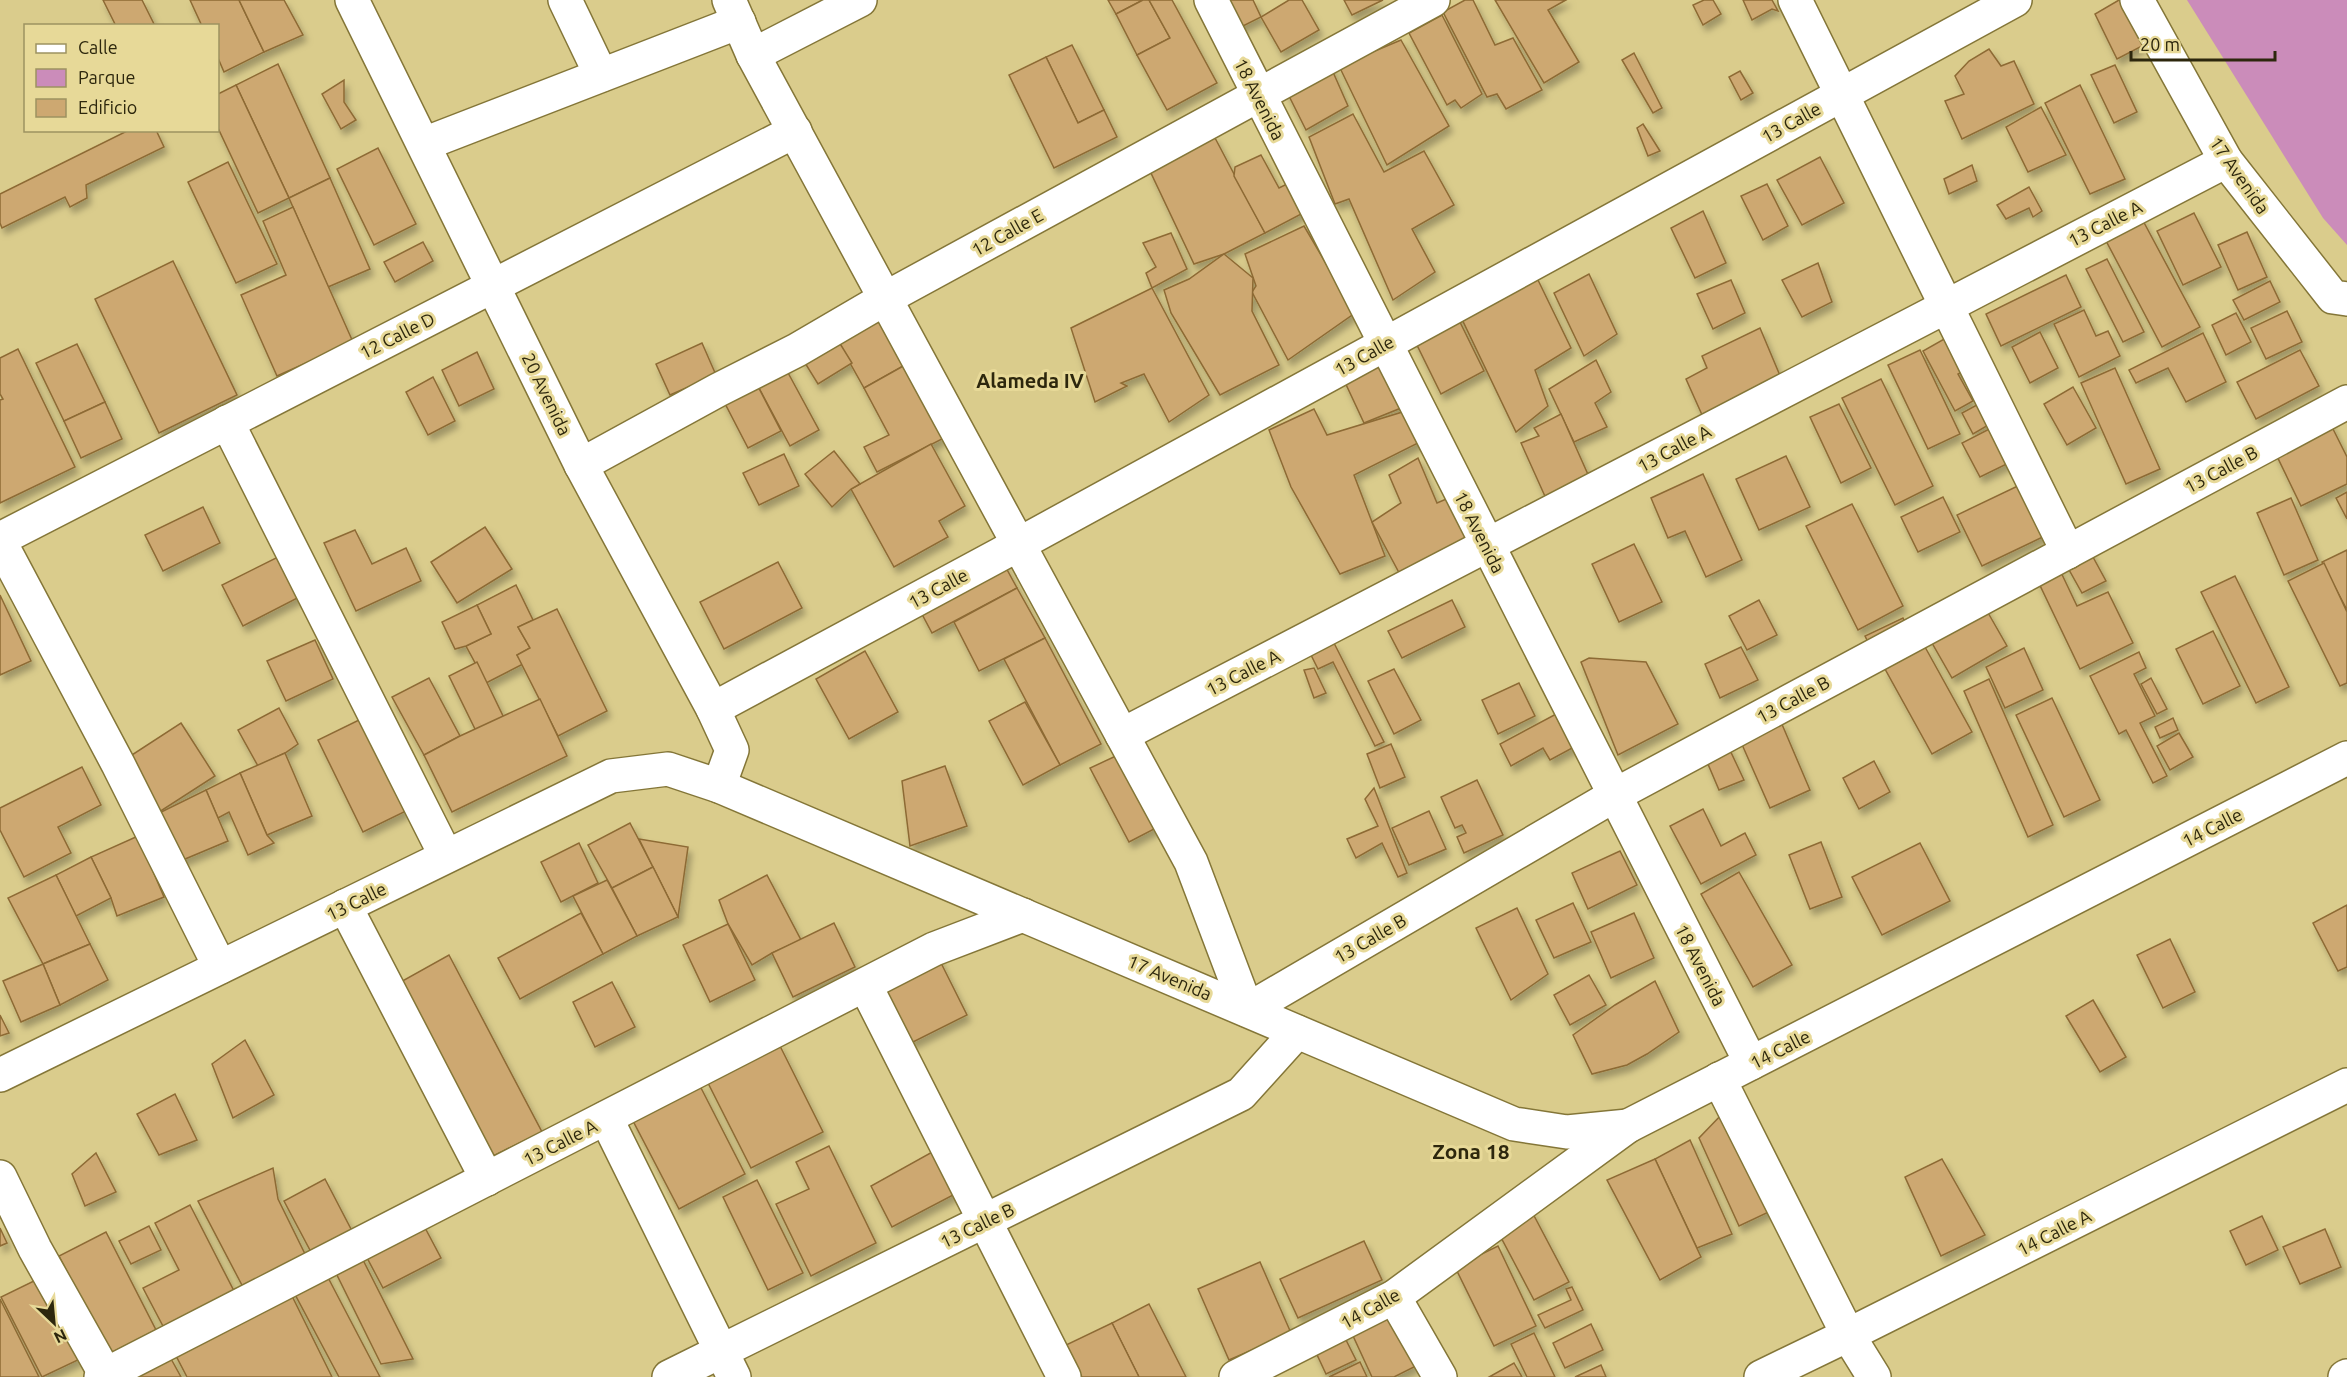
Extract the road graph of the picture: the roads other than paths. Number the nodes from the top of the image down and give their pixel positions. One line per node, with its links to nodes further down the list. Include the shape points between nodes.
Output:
1 (352, 0): 15 (street, 20 Avenida)
2 (565, 0): 11 (street)
3 (860, 0): 10 (street)
4 (1211, 0): 13 (street, 18 Avenida)
5 (1433, 0): 13 (street, 12 Calle E)
6 (1795, 0): 12 (street)
7 (2015, 0): 12 (street, 13 Calle)
8 (2137, 0): 16 (street, 17 Avenida)
9 (734, 11): 10 (street); 11 (street)
10 (753, 55): 14 (street)
11 (601, 75): 15 (street)
12 (1842, 94): 20 (street); 21 (street, 13 Calle)
13 (1258, 95): 18 (street, 12 Calle E); 21 (street, 18 Avenida)
14 (795, 132): 17 (street, 12 Calle D); 18 (street)
15 (424, 144): 17 (street, 20 Avenida)
16 (2226, 161): 19 (street, 17 Avenida, via 2333,297); 20 (street, 13 Calle A)
17 (494, 285): 23 (street, 12 Calle D); 24 (street, 20 Avenida)
18 (886, 298): 24 (street, 12 Calle E); 26 (street)
19 (2347, 299)
20 (1946, 306): 27 (street, 13 Calle A); 28 (street)
21 (1385, 344): 26 (street, 13 Calle); 27 (street, 18 Avenida)
22 (2347, 402): 28 (street, 13 Calle B)
23 (227, 422): 25 (street, 12 Calle D); 34 (street)
24 (581, 465): 29 (street, 20 Avenida)
25 (0, 541): 37 (street)
26 (1018, 543): 29 (street, 13 Calle); 30 (street)
27 (1487, 545): 30 (street, 13 Calle A); 33 (street, 18 Avenida)
28 (2068, 552): 33 (street, 13 Calle B)
29 (713, 709): 32 (street, 20 Avenida, via 732,750)
30 (1122, 735): 39 (street, via 1191,862)
31 (2347, 758): 41 (street, 14 Calle)
32 (719, 786): 34 (street, 13 Calle, via 668,769 611,776); 36 (street, 17 Avenida)
33 (1615, 795): 39 (street, 13 Calle B); 41 (street, 18 Avenida)
34 (447, 856): 35 (street, 13 Calle)
35 (345, 906): 37 (street, 13 Calle); 48 (street)
36 (1023, 915): 38 (street, 13 Calle A, via 934,949); 39 (street, 17 Avenida)
37 (220, 967): 42 (street, 13 Calle)
38 (865, 985): 45 (street, 13 Calle A); 49 (street)
39 (1247, 1010): 40 (street, 17 Avenida)
40 (1297, 1032): 46 (street, 17 Avenida, via 1514,1124 1567,1132); 49 (street, 13 Calle B, via 1241,1094)
41 (1751, 1063): 43 (street, 14 Calle)
42 (0, 1075)
43 (1719, 1079): 46 (street, 14 Calle); 51 (street)
44 (2347, 1085): 51 (street, 14 Calle A)
45 (606, 1118): 48 (street, 13 Calle A); 52 (street)
46 (1628, 1126): 50 (street, 14 Calle)
47 (0, 1177): 53 (street)
48 (487, 1179): 53 (street, 13 Calle A)
49 (986, 1220): 52 (street, 13 Calle B); 55 (street)
50 (1394, 1297): 56 (street, 14 Calle); 57 (street)
51 (1848, 1335): 58 (street, 14 Calle A); 59 (street)
52 (728, 1364): 54 (street, 13 Calle B)
53 (105, 1376)
54 (669, 1377)
55 (1064, 1377)
56 (1236, 1377)
57 (1440, 1377)
58 (1761, 1377)
59 (1874, 1377)

